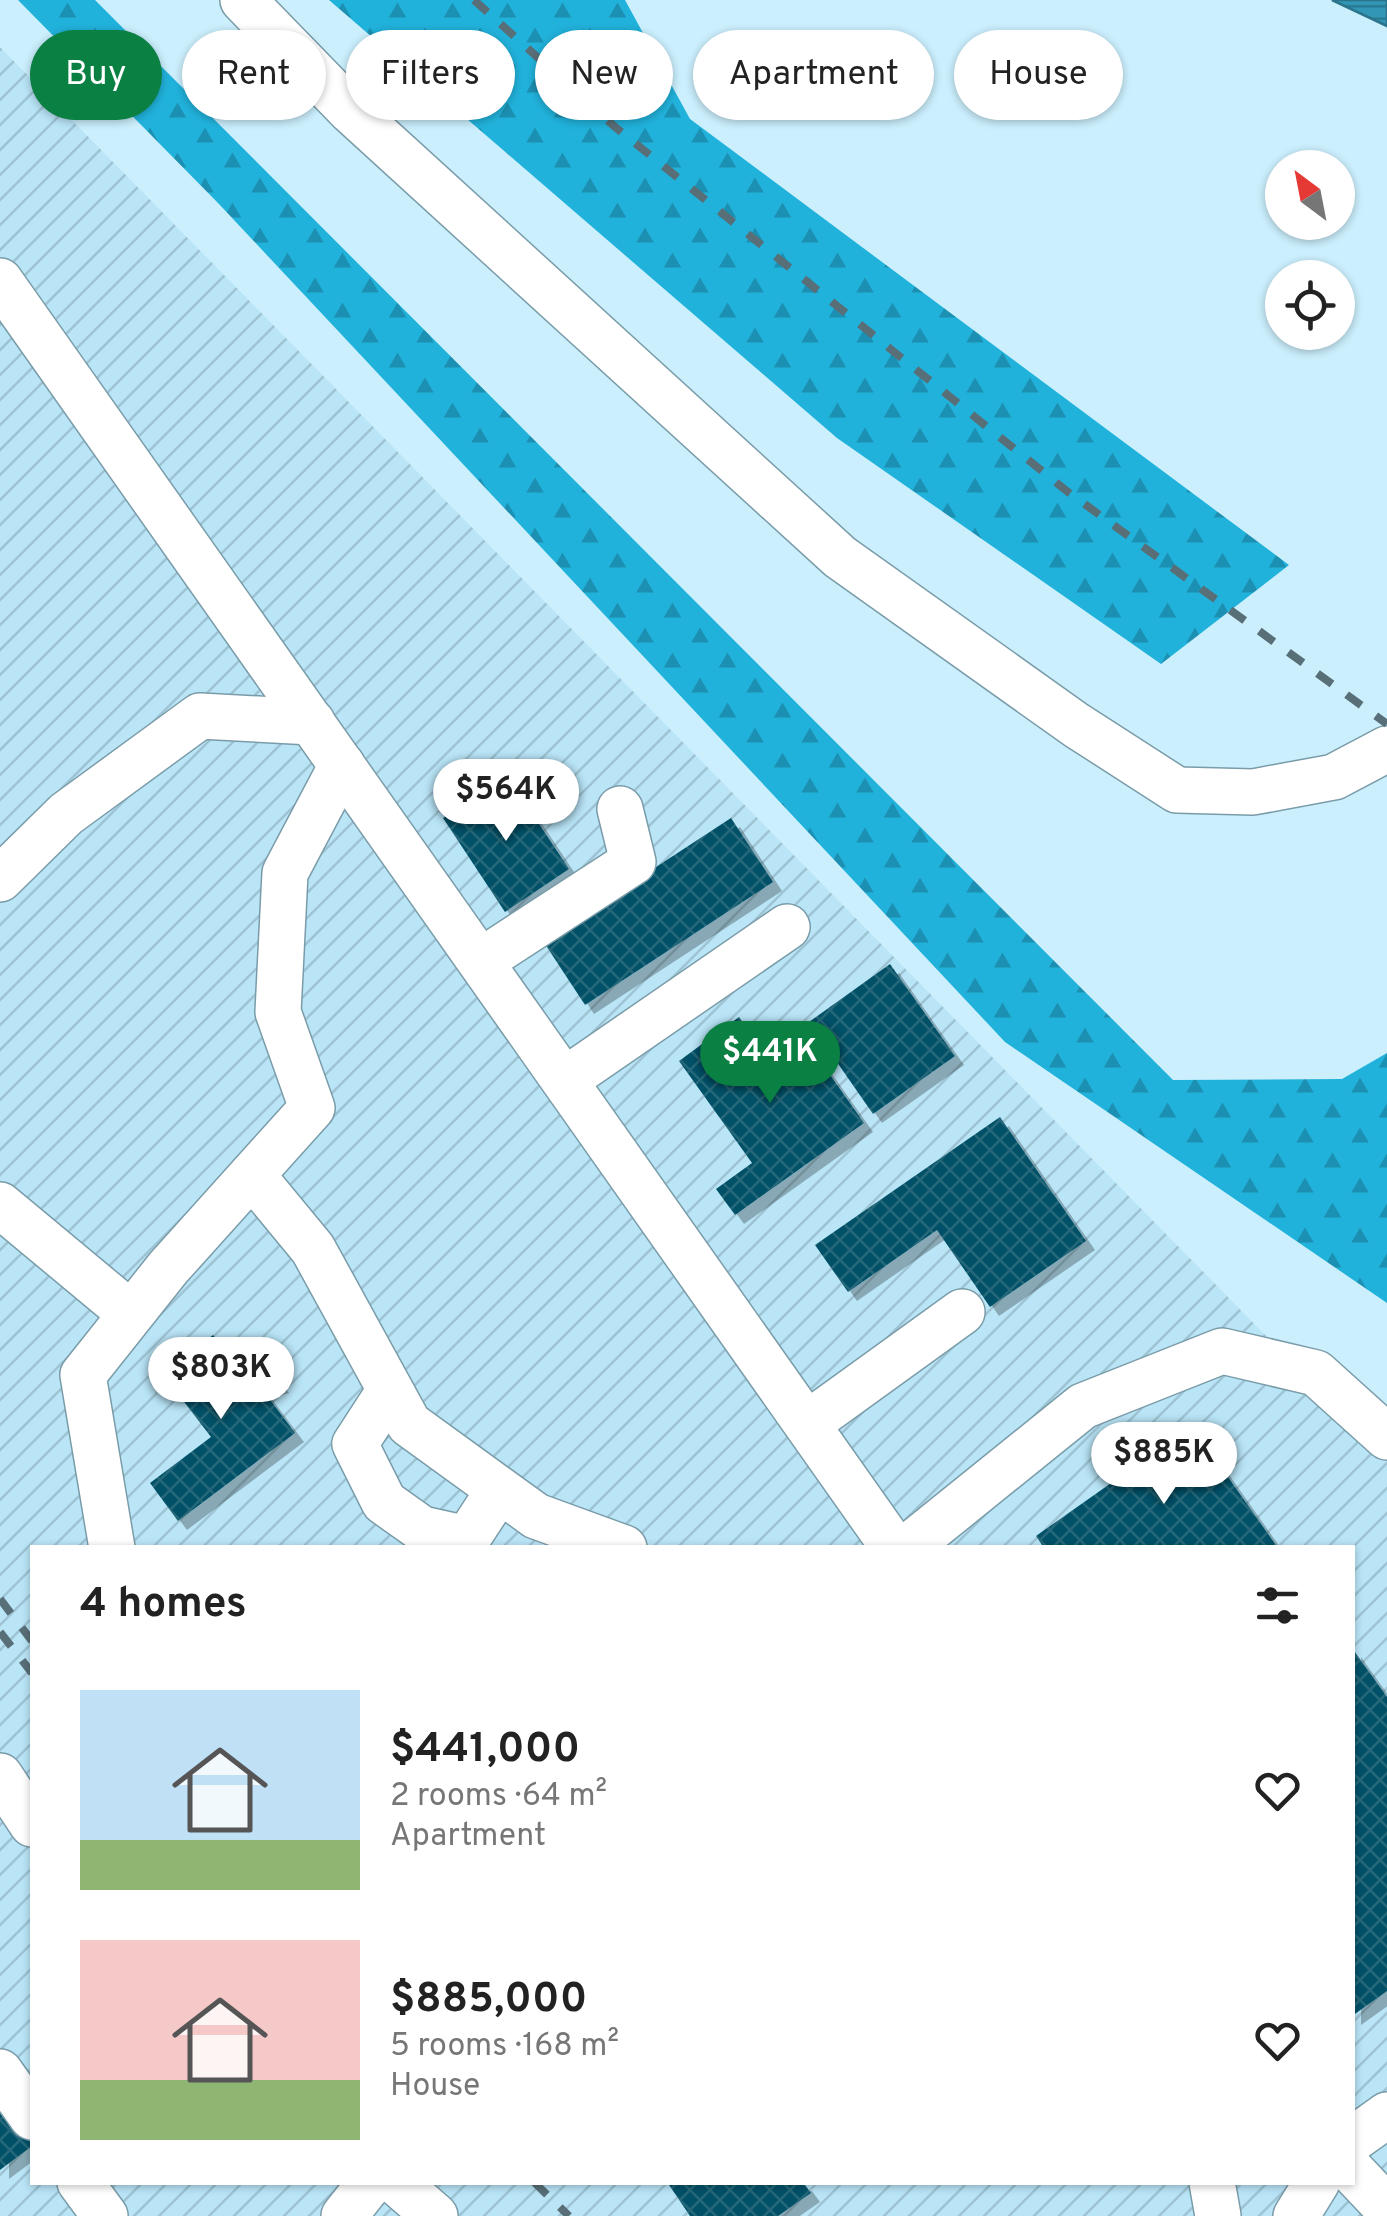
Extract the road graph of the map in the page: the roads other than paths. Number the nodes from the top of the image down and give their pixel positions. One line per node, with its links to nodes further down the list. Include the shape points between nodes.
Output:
1 (243, 0): 4 (street, via 351,111 840,557 1076,725 1177,790 1254,792 1334,777)
2 (0, 281): 3 (street)
3 (312, 722): 5 (street); 7 (street, via 200,716 66,814)
4 (1387, 749)
5 (342, 766): 9 (street); 11 (street, via 286,874 278,1012 312,1108)
6 (620, 809): 9 (street, via 633,862)
7 (0, 879)
8 (787, 927): 10 (street)
9 (480, 961): 10 (street)
10 (565, 1080): 16 (street)
11 (252, 1175): 14 (street); 15 (street, via 313,1249)
12 (0, 1205): 14 (street)
13 (962, 1312): 16 (street)
14 (131, 1314): 20 (street, via 83,1375)
15 (390, 1390): 18 (street, via 409,1424); 18 (street, via 355,1444 384,1502 422,1530 468,1539)
16 (808, 1424): 22 (street)
17 (1387, 1437): 23 (street, via 1316,1373 1222,1351 1082,1406)
18 (500, 1490): 19 (street)
19 (536, 1533): 21 (street)
20 (111, 1545)
21 (606, 1545)
22 (892, 1545)
23 (911, 1545)
24 (0, 1776): 25 (street)
25 (30, 1821)
26 (0, 2072): 27 (street)
27 (30, 2114)
28 (1387, 2115): 29 (street)
29 (1355, 2138)
30 (1355, 2173): 36 (street)
31 (82, 2185): 37 (street)
32 (369, 2185): 38 (street)
33 (399, 2185): 39 (street)
34 (1213, 2185): 40 (street)
35 (1315, 2185): 41 (street)
36 (1387, 2208)
37 (104, 2216)
38 (344, 2216)
39 (435, 2216)
40 (1218, 2216)
41 (1296, 2216)

